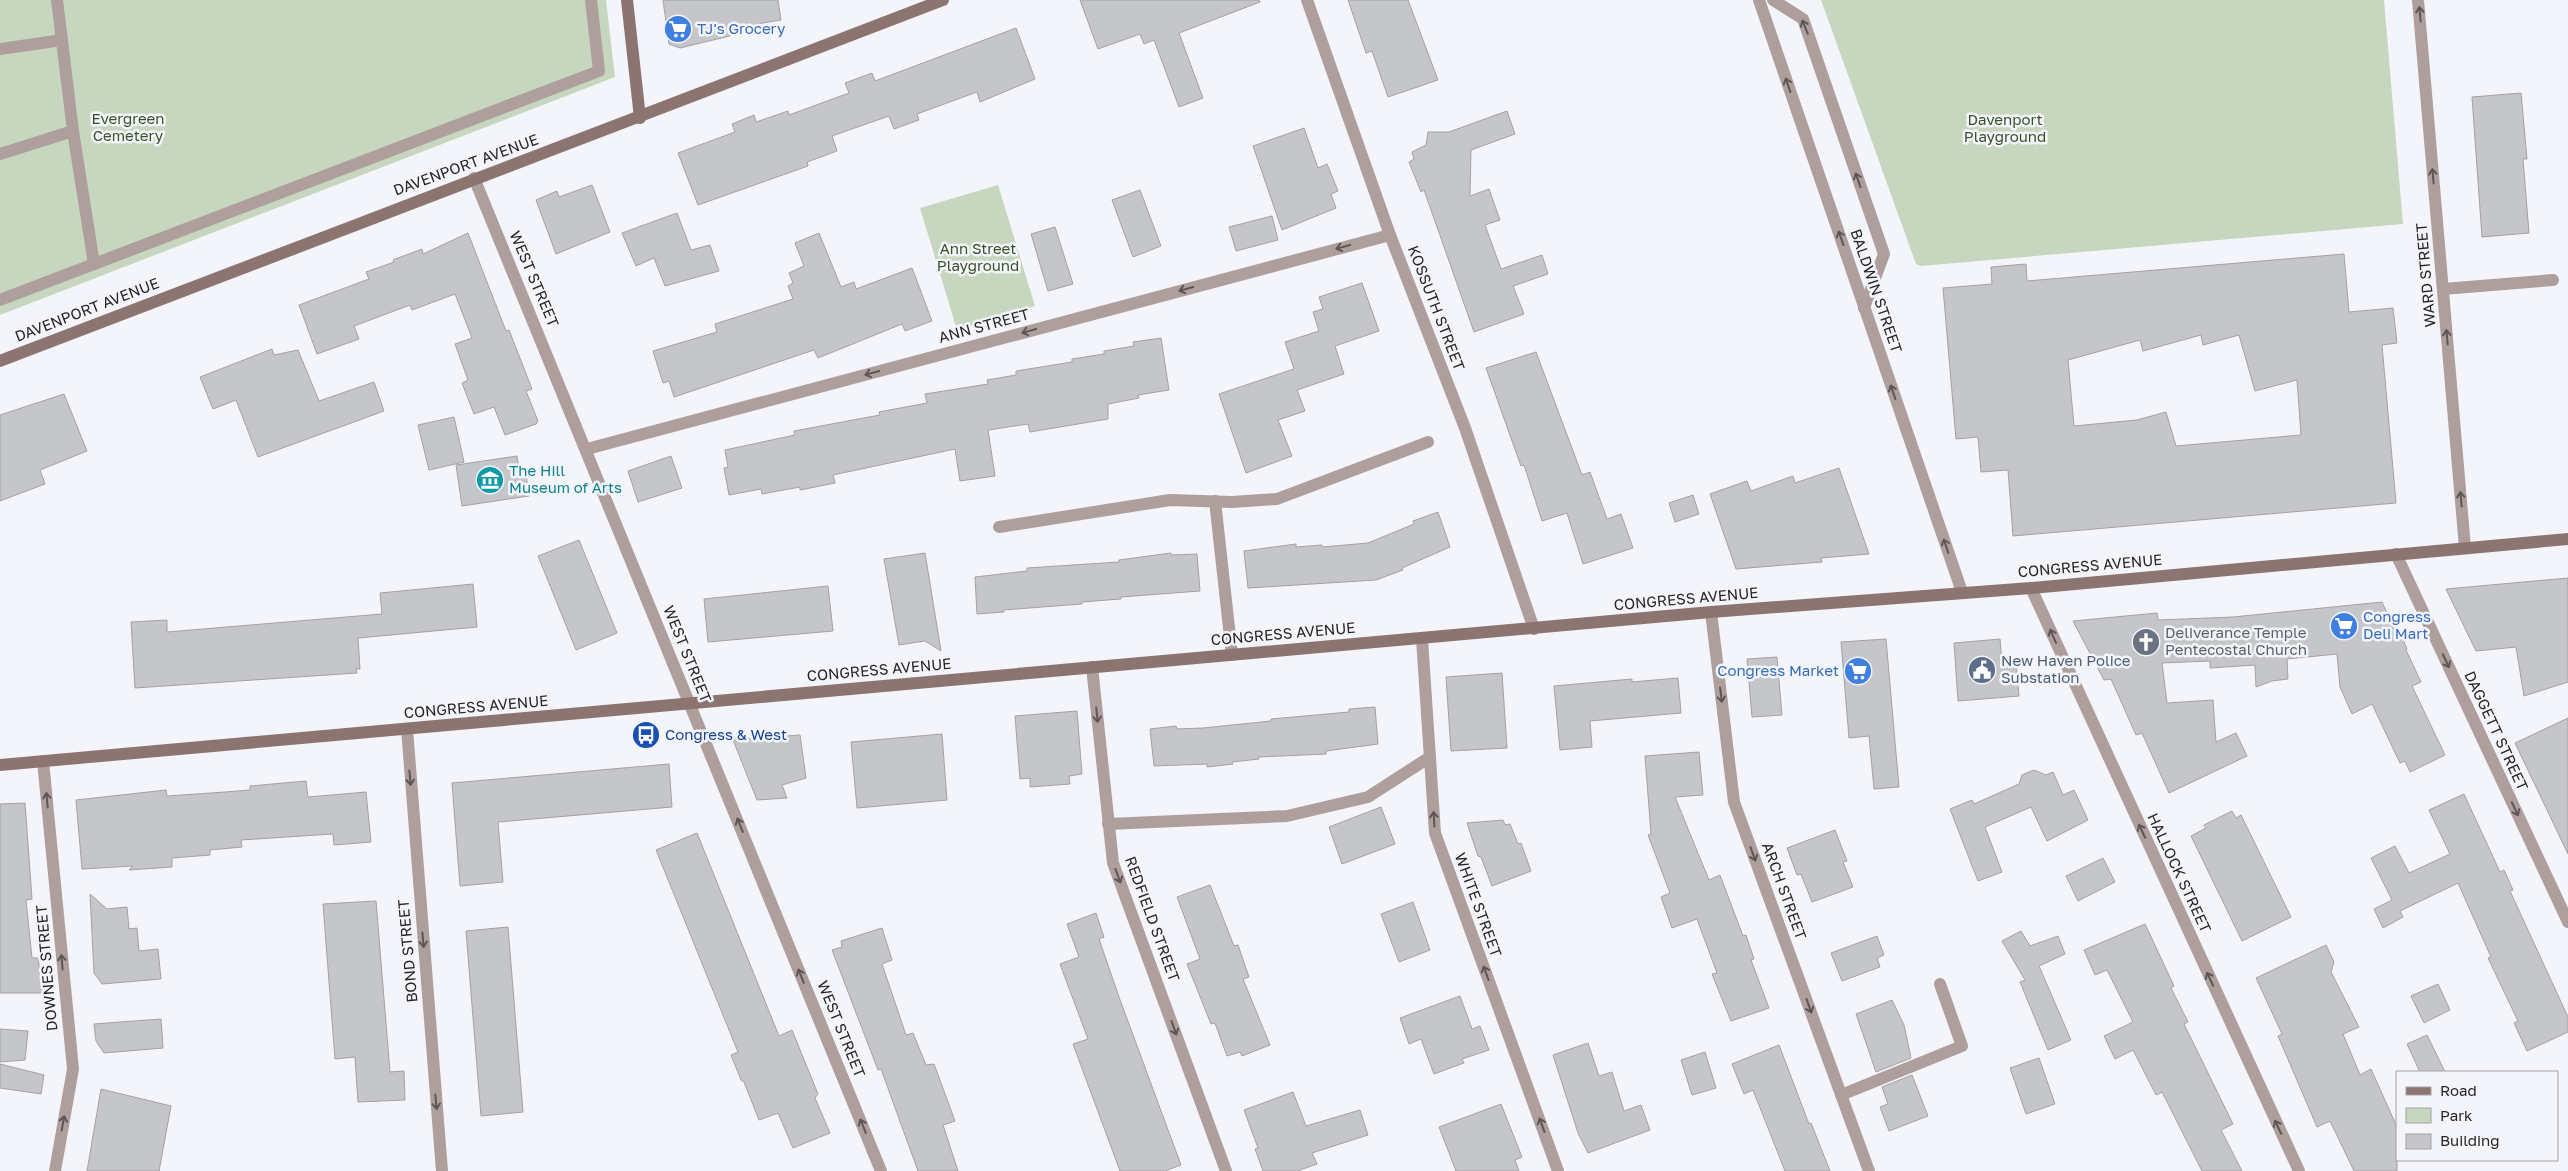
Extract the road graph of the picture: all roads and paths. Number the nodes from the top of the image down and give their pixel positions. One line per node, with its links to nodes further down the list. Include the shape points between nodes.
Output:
1 (57, 0): 9 (street)
2 (591, 0): 16 (street, via 599,71)
3 (627, 0): 11 (main road)
4 (943, 0): 11 (main road, DAVENPORT AVENUE)
5 (1307, 0): 15 (street, KOSSUTH STREET)
6 (1759, 0): 20 (street, BALDWIN STREET, one-way to 6)
7 (1773, 0): 20 (street, one-way to 7, via 1884,254 1803,20)
8 (2418, 0): 18 (street, WARD STREET, one-way to 8)
9 (62, 40): 10 (street); 12 (street)
10 (0, 49)
11 (640, 118): 14 (main road, DAVENPORT AVENUE)
12 (73, 130): 13 (street); 16 (street)
13 (0, 154)
14 (474, 178): 21 (main road, DAVENPORT AVENUE); 23 (street, WEST STREET)
15 (1390, 235): 23 (street, ANN STREET, one-way to 23); 32 (street, KOSSUTH STREET, via 1465,428)
16 (94, 264): 19 (street)
17 (2553, 280): 18 (street)
18 (2443, 289): 27 (street, WARD STREET, one-way to 18)
19 (0, 300)
20 (1864, 308): 30 (street, BALDWIN STREET, one-way to 20)
21 (0, 361)
22 (1428, 442): 24 (street, via 1277,499)
23 (587, 449): 36 (street, WEST STREET)
24 (1215, 501): 25 (street, via 1170,500); 34 (street)
25 (999, 527)
26 (2568, 539): 27 (main road, CONGRESS AVENUE)
27 (2465, 548): 28 (main road, CONGRESS AVENUE)
28 (2396, 554): 29 (main road, CONGRESS AVENUE); 42 (street, DAGGETT STREET, one-way to 42)
29 (2031, 588): 30 (main road, CONGRESS AVENUE); 51 (street, HALLOCK STREET, one-way to 29)
30 (1962, 592): 31 (main road, CONGRESS AVENUE)
31 (1711, 612): 32 (main road, CONGRESS AVENUE); 44 (street, ARCH STREET, one-way to 44, via 1734,802)
32 (1534, 629): 33 (main road, CONGRESS AVENUE)
33 (1422, 639): 34 (main road, CONGRESS AVENUE); 38 (street, WHITE STREET)
34 (1232, 655): 35 (main road, CONGRESS AVENUE)
35 (1092, 667): 36 (main road, CONGRESS AVENUE); 41 (street, REDFIELD STREET, one-way to 41)
36 (690, 704): 37 (main road, CONGRESS AVENUE); 47 (street, WEST STREET, one-way to 36)
37 (407, 729): 39 (main road, CONGRESS AVENUE); 46 (street, BOND STREET, one-way to 46)
38 (1430, 757): 41 (street, via 1368,797 1287,816); 49 (street, WHITE STREET, one-way to 38, via 1435,833)
39 (44, 761): 40 (main road, CONGRESS AVENUE); 45 (street, DOWNES STREET, one-way to 39, via 73,1069)
40 (0, 765)
41 (1108, 824): 48 (street, REDFIELD STREET, one-way to 48, via 1113,863)
42 (2568, 922)
43 (1940, 984): 44 (street, via 1962,1046)
44 (1841, 1095): 50 (street, ARCH STREET)
45 (55, 1171)
46 (442, 1171)
47 (881, 1171)
48 (1226, 1171)
49 (1558, 1171)
50 (1869, 1171)
51 (2299, 1171)

